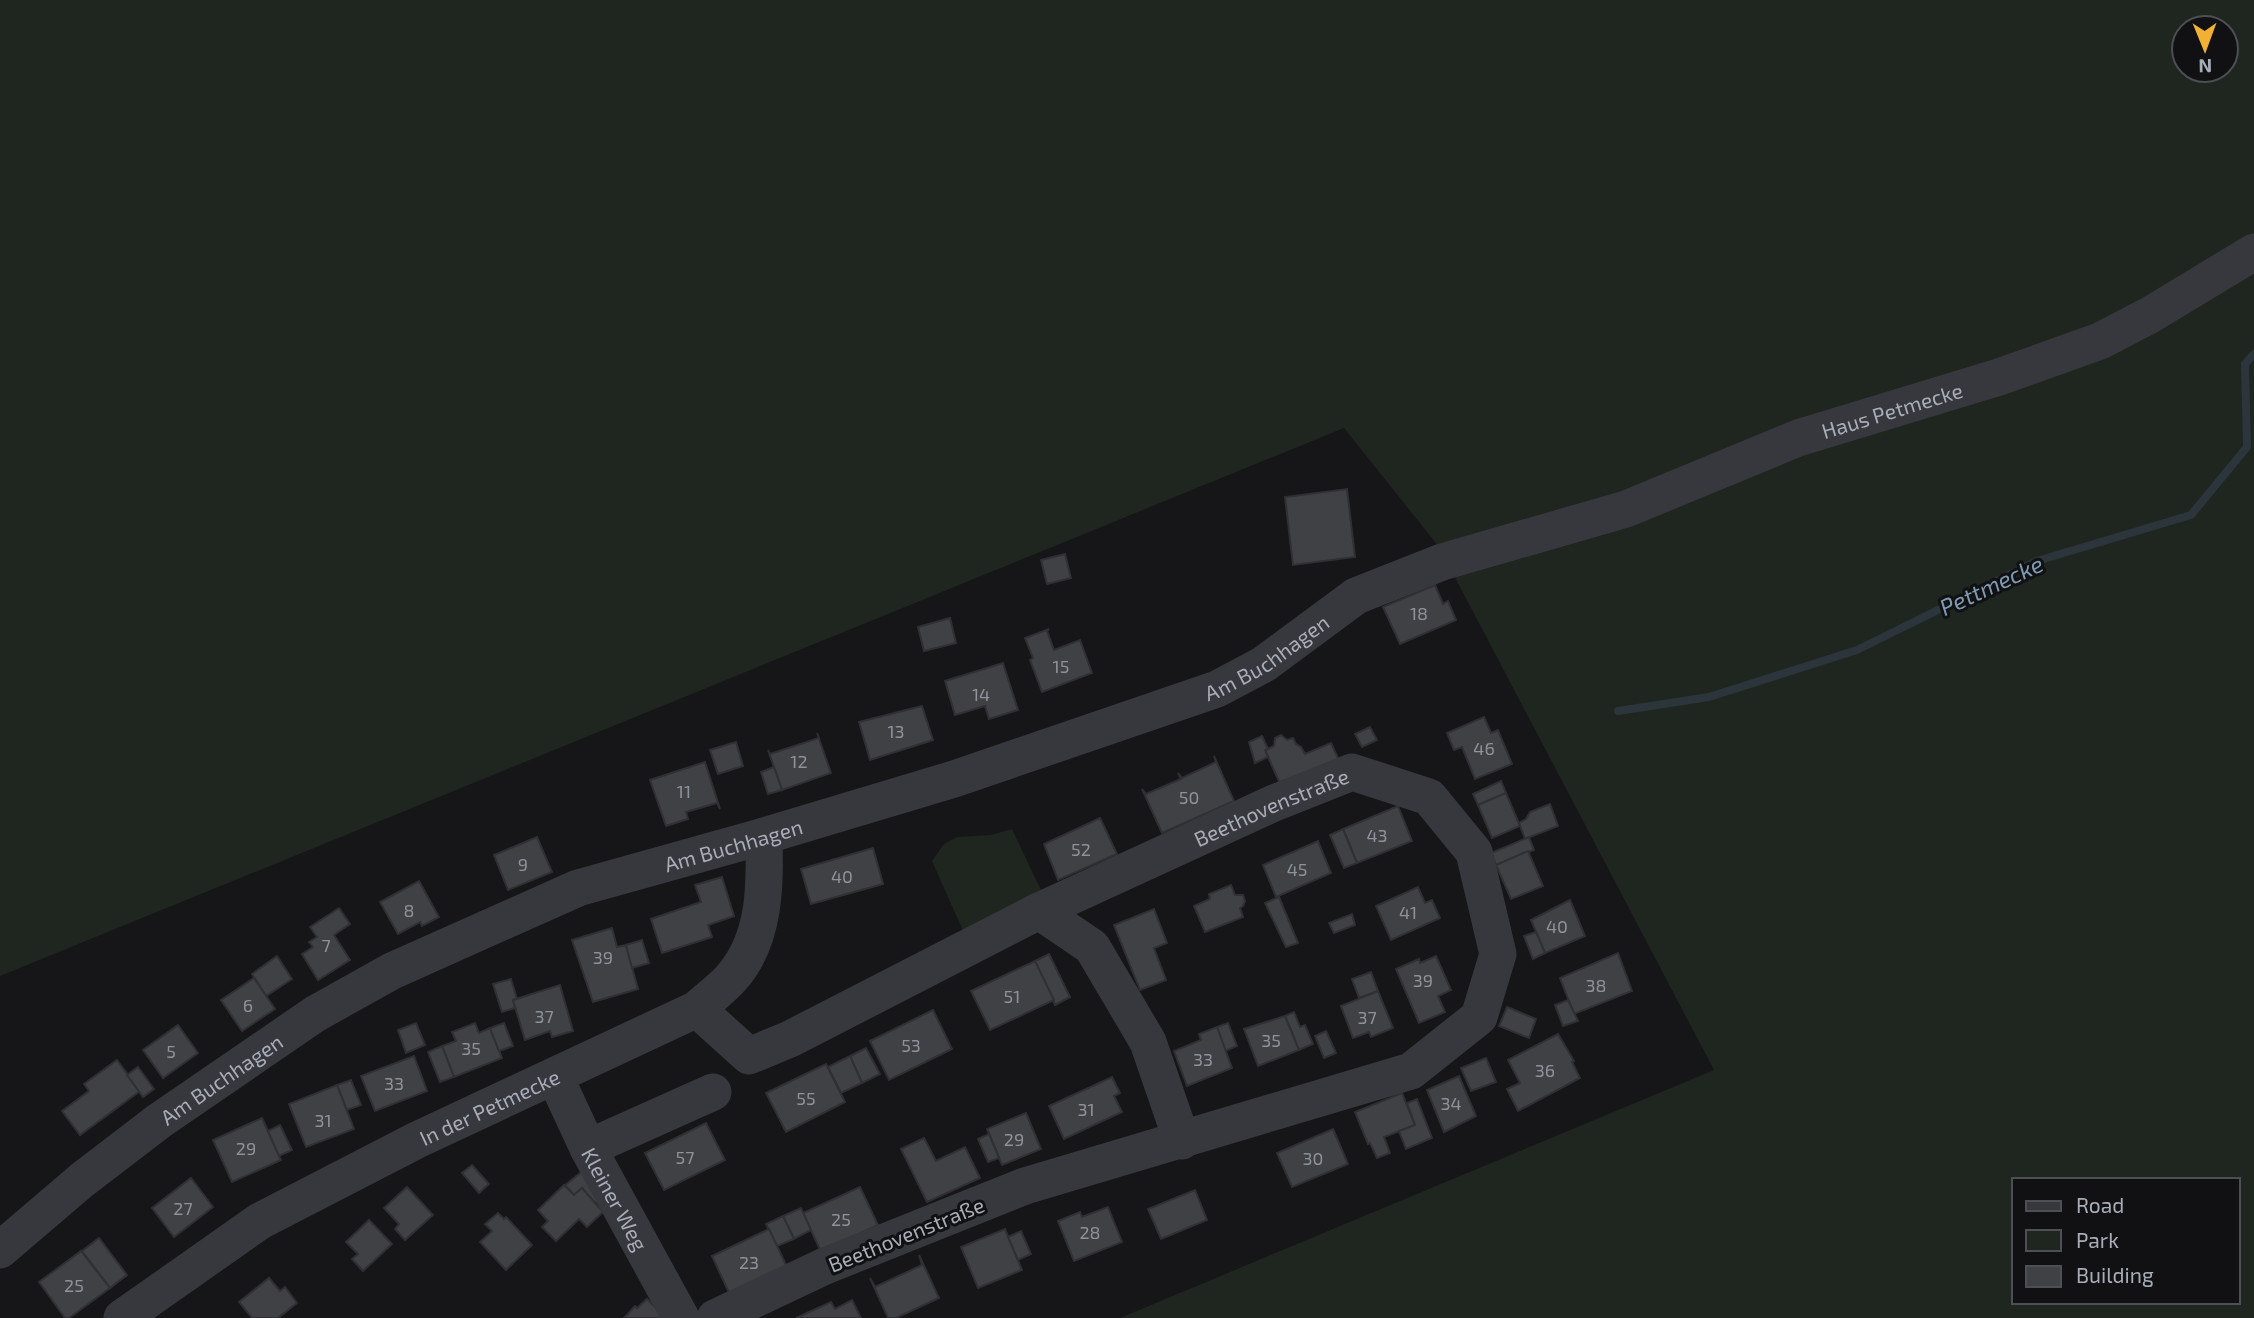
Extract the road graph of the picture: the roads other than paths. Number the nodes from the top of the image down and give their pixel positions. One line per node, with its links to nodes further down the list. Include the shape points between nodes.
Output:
1 (2254, 252): 2 (street, Haus Petmecke, via 2100,341 1798,438 1626,509)
2 (1518, 540): 3 (street, Am Buchhagen, via 1442,562 1356,596 1264,664 1217,689 954,779)
3 (764, 836): 5 (street, In der Petmecke, via 765,873 754,943 733,975); 10 (street, Am Buchhagen, via 578,888 392,971 315,1014 159,1121)
4 (1040, 911): 5 (street, Beethovenstraße, via 749,1056); 8 (street, via 1092,947 1148,1042); 8 (street, Beethovenstraße, via 1273,803 1352,772 1429,797 1474,852 1498,954 1479,1017 1411,1071)
5 (697, 1009): 6 (street, In der Petmecke)
6 (555, 1076): 9 (street, Kleiner Weg); 11 (street, In der Petmecke, via 260,1221)
7 (713, 1092): 9 (street)
8 (1182, 1141): 13 (street, Beethovenstraße, via 1025,1186 825,1266)
9 (588, 1148): 12 (street, Kleiner Weg)
10 (0, 1250)
11 (122, 1318)
12 (681, 1318)
13 (715, 1318)

